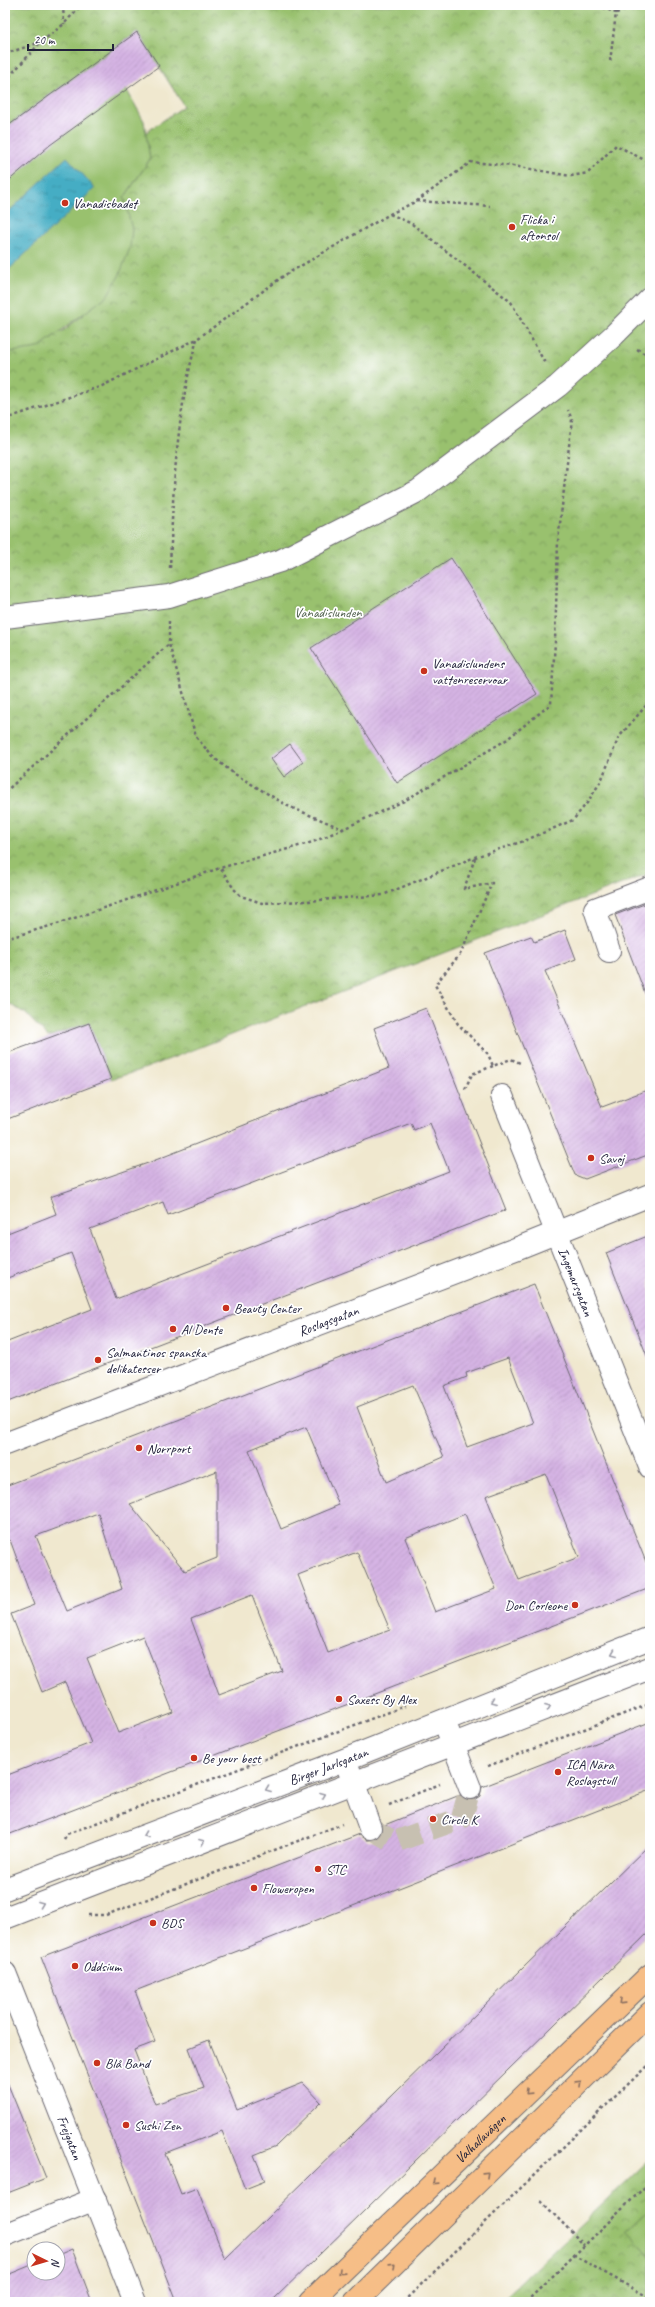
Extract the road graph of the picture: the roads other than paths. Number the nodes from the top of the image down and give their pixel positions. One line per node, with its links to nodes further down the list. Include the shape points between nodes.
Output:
1 (650, 299): 2 (street, via 558,386 418,491 280,561 169,596)
2 (5, 617)
3 (650, 888): 4 (street, via 595,909)
4 (609, 951)
5 (502, 1096): 7 (street, Ingemarsgatan)
6 (650, 1195): 7 (street, Roslagsgatan)
7 (556, 1233): 8 (street, Roslagsgatan); 9 (street, Ingemarsgatan)
8 (5, 1444)
9 (650, 1467)
10 (650, 1638): 12 (street, Birger Jarlsgatan, one-way to 12)
11 (650, 1668): 13 (street, Birger Jarlsgatan, one-way to 11)
12 (444, 1720): 13 (street); 14 (street, Birger Jarlsgatan)
13 (453, 1744): 15 (street); 16 (street, Birger Jarlsgatan)
14 (344, 1760): 16 (street); 18 (street, Birger Jarlsgatan, one-way to 18)
15 (467, 1781)
16 (354, 1783): 17 (street); 19 (street, Birger Jarlsgatan, one-way to 16)
17 (368, 1822)
18 (5, 1889)
19 (5, 1918)
20 (5, 1973): 23 (street, Frejgatan)
21 (650, 1975): 26 (main road, Valhallavägen, one-way to 26)
22 (650, 2013): 27 (main road, one-way to 22)
23 (96, 2199): 24 (street); 25 (street, Frejgatan)
24 (5, 2235)
25 (135, 2302)
26 (310, 2302)
27 (355, 2302)

